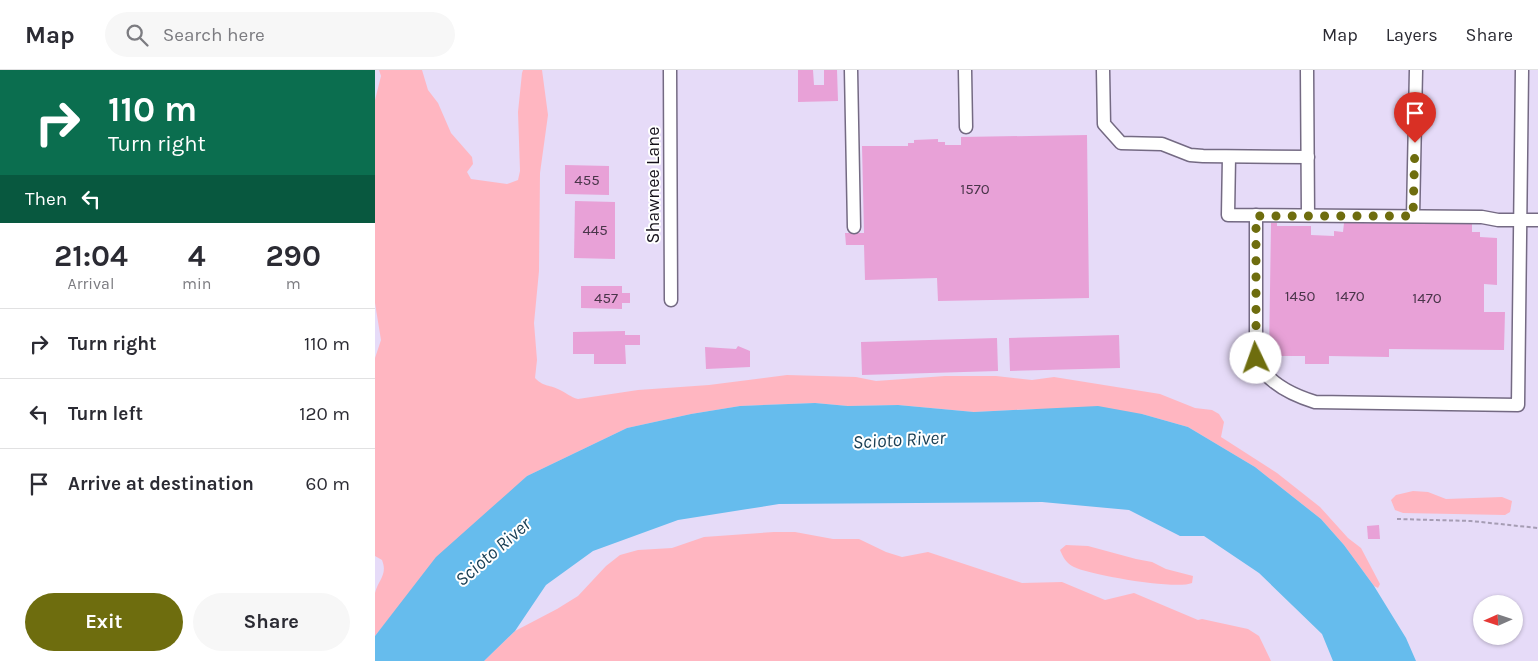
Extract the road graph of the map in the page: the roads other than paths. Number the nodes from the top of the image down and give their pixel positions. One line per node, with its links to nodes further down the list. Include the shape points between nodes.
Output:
1 (670, 70): 17 (street, Shawnee Lane)
2 (851, 70): 16 (street)
3 (965, 70): 8 (street)
4 (1103, 70): 9 (street, via 1104,124 1121,143 1162,144 1190,155)
5 (1307, 70): 10 (street)
6 (1415, 70): 13 (street)
7 (1523, 70): 14 (street)
8 (966, 127)
9 (1229, 157): 10 (street); 12 (street, via 1228,215)
10 (1308, 157): 11 (street)
11 (1308, 215): 12 (street); 13 (street)
12 (1256, 216): 14 (street, via 1255,347 1259,366 1283,389 1315,402 1517,405)
13 (1413, 216): 14 (street)
14 (1520, 220): 15 (street)
15 (1538, 220)
16 (854, 227)
17 (671, 300)

